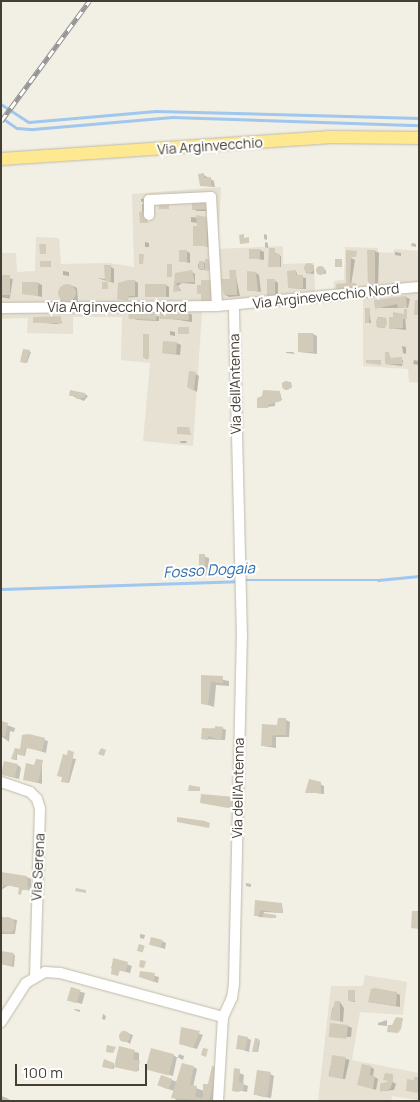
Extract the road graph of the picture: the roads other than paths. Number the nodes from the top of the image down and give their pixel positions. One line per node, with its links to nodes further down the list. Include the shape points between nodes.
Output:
1 (419, 138): 2 (main road, Via Arginvecchio, via 328,137)
2 (1, 159)
3 (149, 215): 6 (street, via 149,200 211,197)
4 (419, 286): 5 (street, Via Arginevecchio Nord)
5 (234, 305): 6 (street, Via Arginvecchio Nord); 10 (street, Via dell'Antenna, via 241,648 234,984 232,998)
6 (216, 306): 7 (street, Via Arginvecchio Nord)
7 (1, 308)
8 (1, 782): 9 (street, Via Serena, via 30,792 40,809)
9 (35, 976): 10 (street, via 60,973); 11 (street, via 26,983)
10 (223, 1017): 12 (street, Via dell'Antenna)
11 (1, 1022)
12 (218, 1101)

